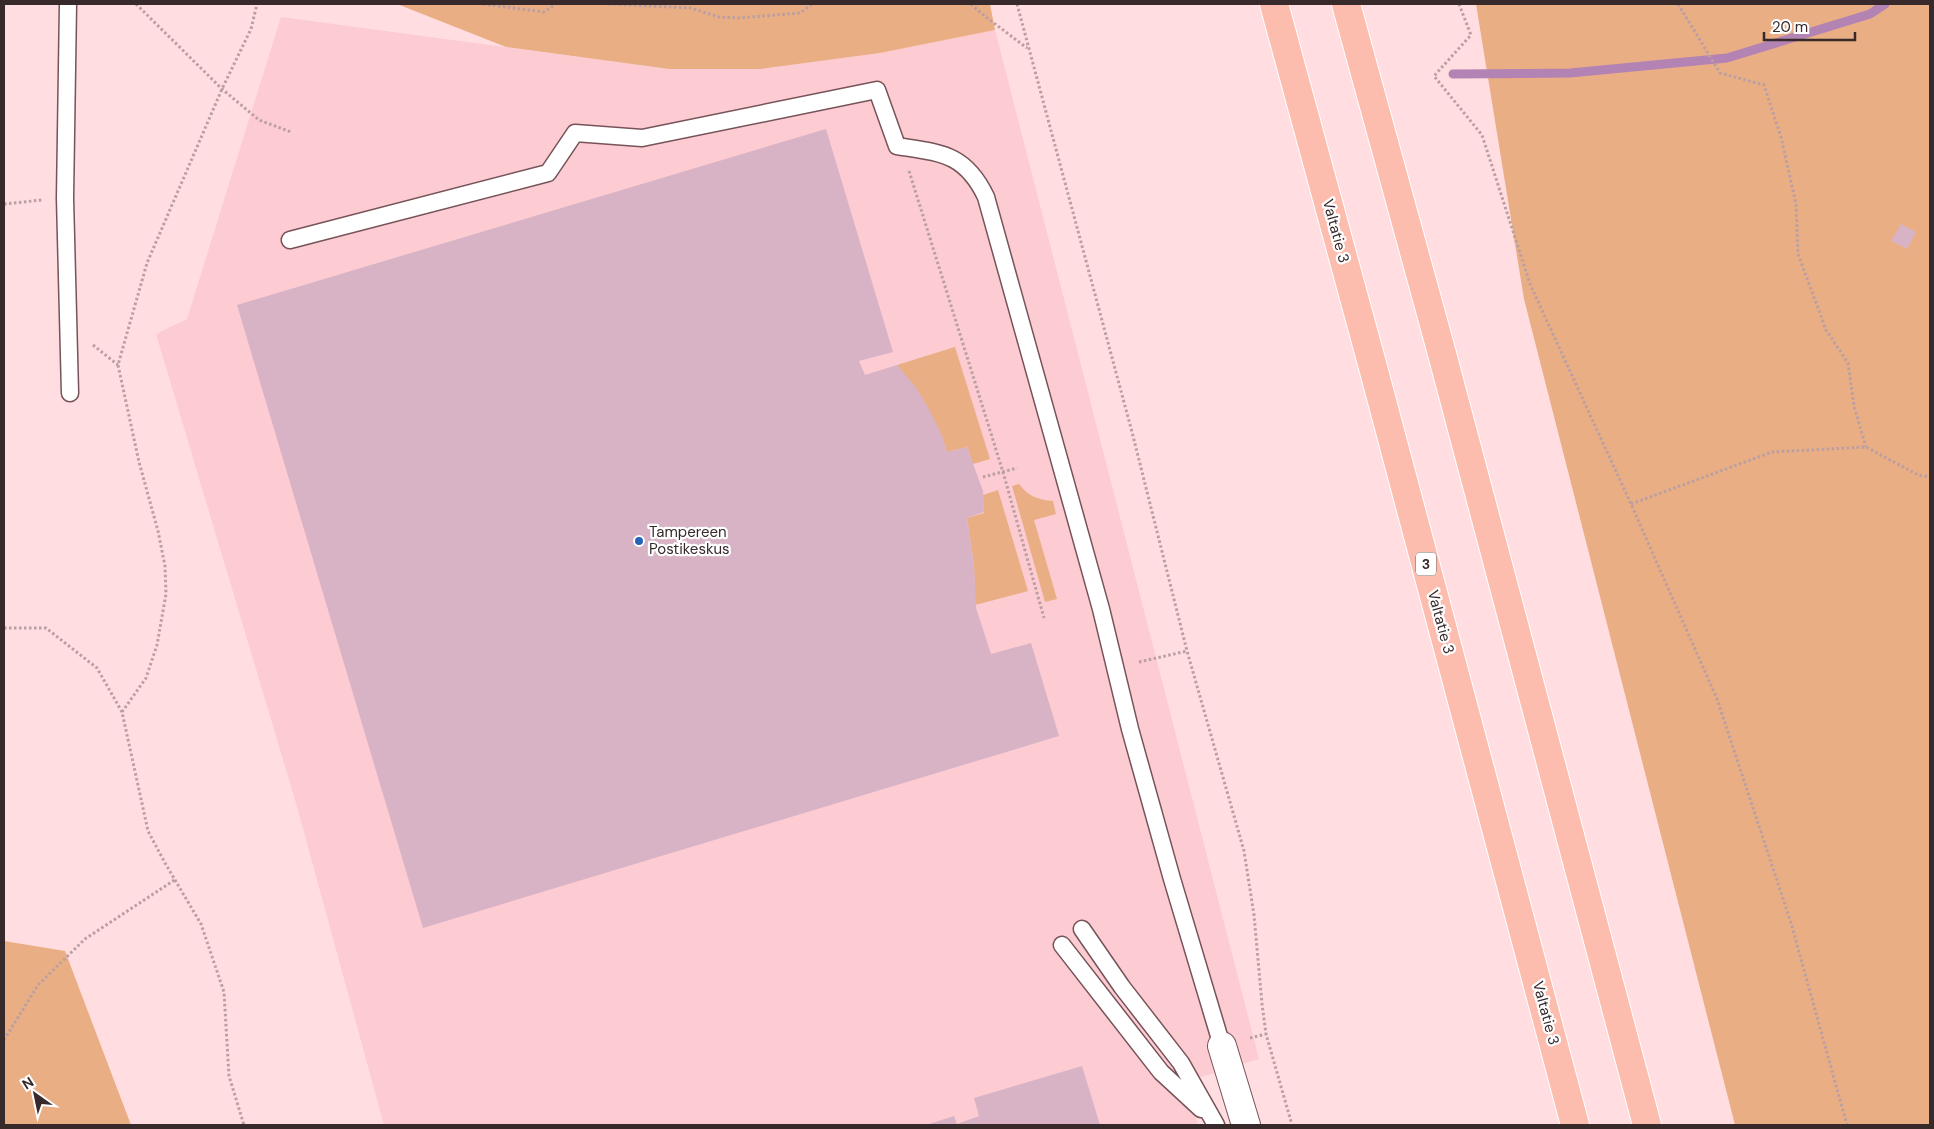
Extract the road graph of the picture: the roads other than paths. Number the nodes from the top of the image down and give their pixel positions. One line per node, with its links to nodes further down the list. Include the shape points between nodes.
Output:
1 (68, 4): 5 (lane, via 65,198)
2 (1274, 4): 11 (highway, Valtatie 3 / 3)
3 (1346, 4): 12 (highway)
4 (290, 240): 8 (lane, via 548,173 575,133 642,138 877,90 897,146 955,159 971,171 986,197 1130,729)
5 (70, 393)
6 (1082, 928): 9 (lane, via 1122,987 1182,1063)
7 (1062, 945): 9 (lane, via 1161,1072)
8 (1222, 1046): 10 (street)
9 (1213, 1121)
10 (1246, 1125)
11 (1575, 1125)
12 (1647, 1125)

